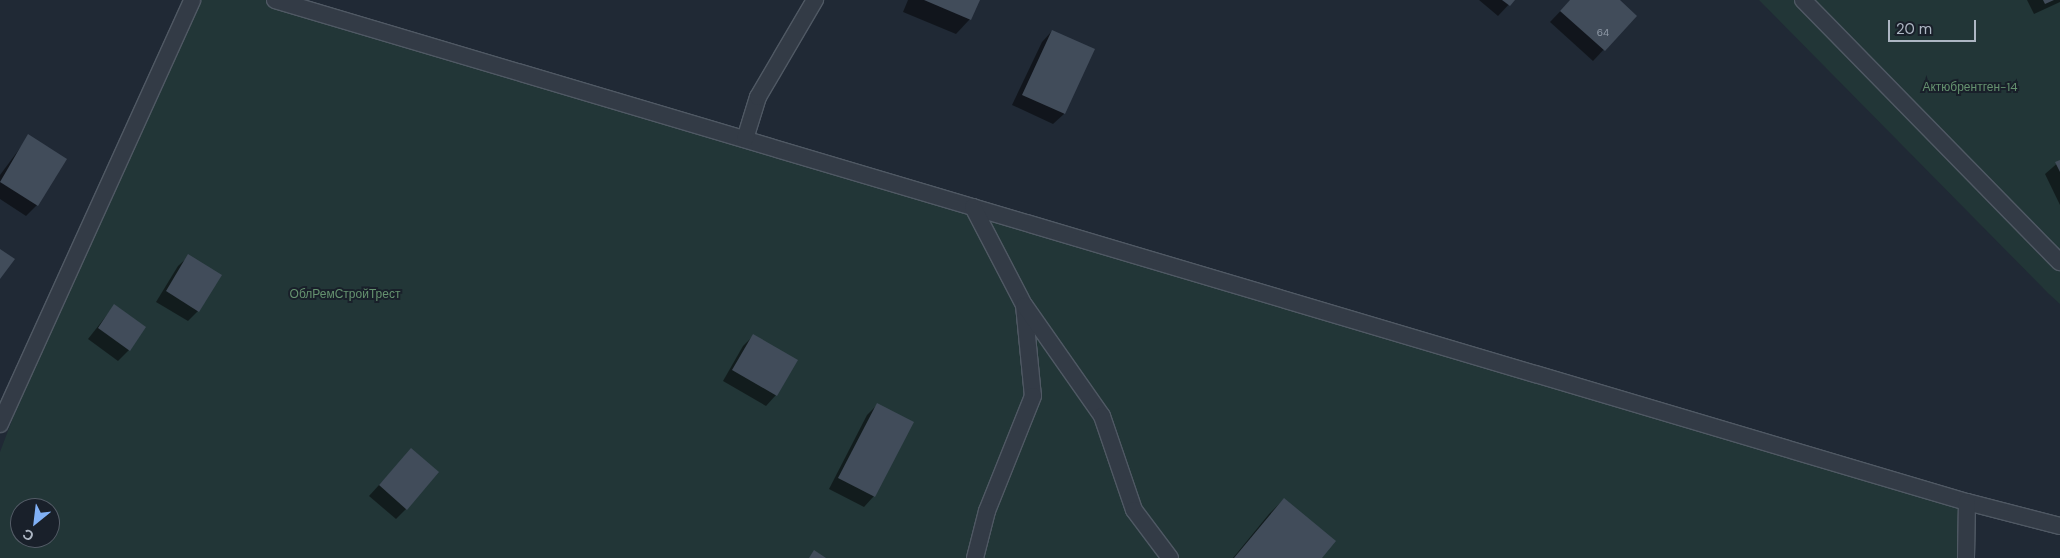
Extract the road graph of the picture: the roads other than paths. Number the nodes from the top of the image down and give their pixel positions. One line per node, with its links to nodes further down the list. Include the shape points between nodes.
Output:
1 (192, 0): 9 (lane)
2 (275, 0): 5 (lane)
3 (815, 0): 5 (lane, via 758,97)
4 (1803, 0): 7 (lane)
5 (745, 139): 6 (lane)
6 (973, 207): 8 (lane); 10 (lane)
7 (2060, 262)
8 (1024, 304): 12 (lane, via 1033,396 987,511); 13 (lane, via 1102,416 1134,510)
9 (0, 424)
10 (1967, 502): 11 (lane); 14 (lane)
11 (2060, 526)
12 (975, 558)
13 (1170, 558)
14 (1966, 558)

